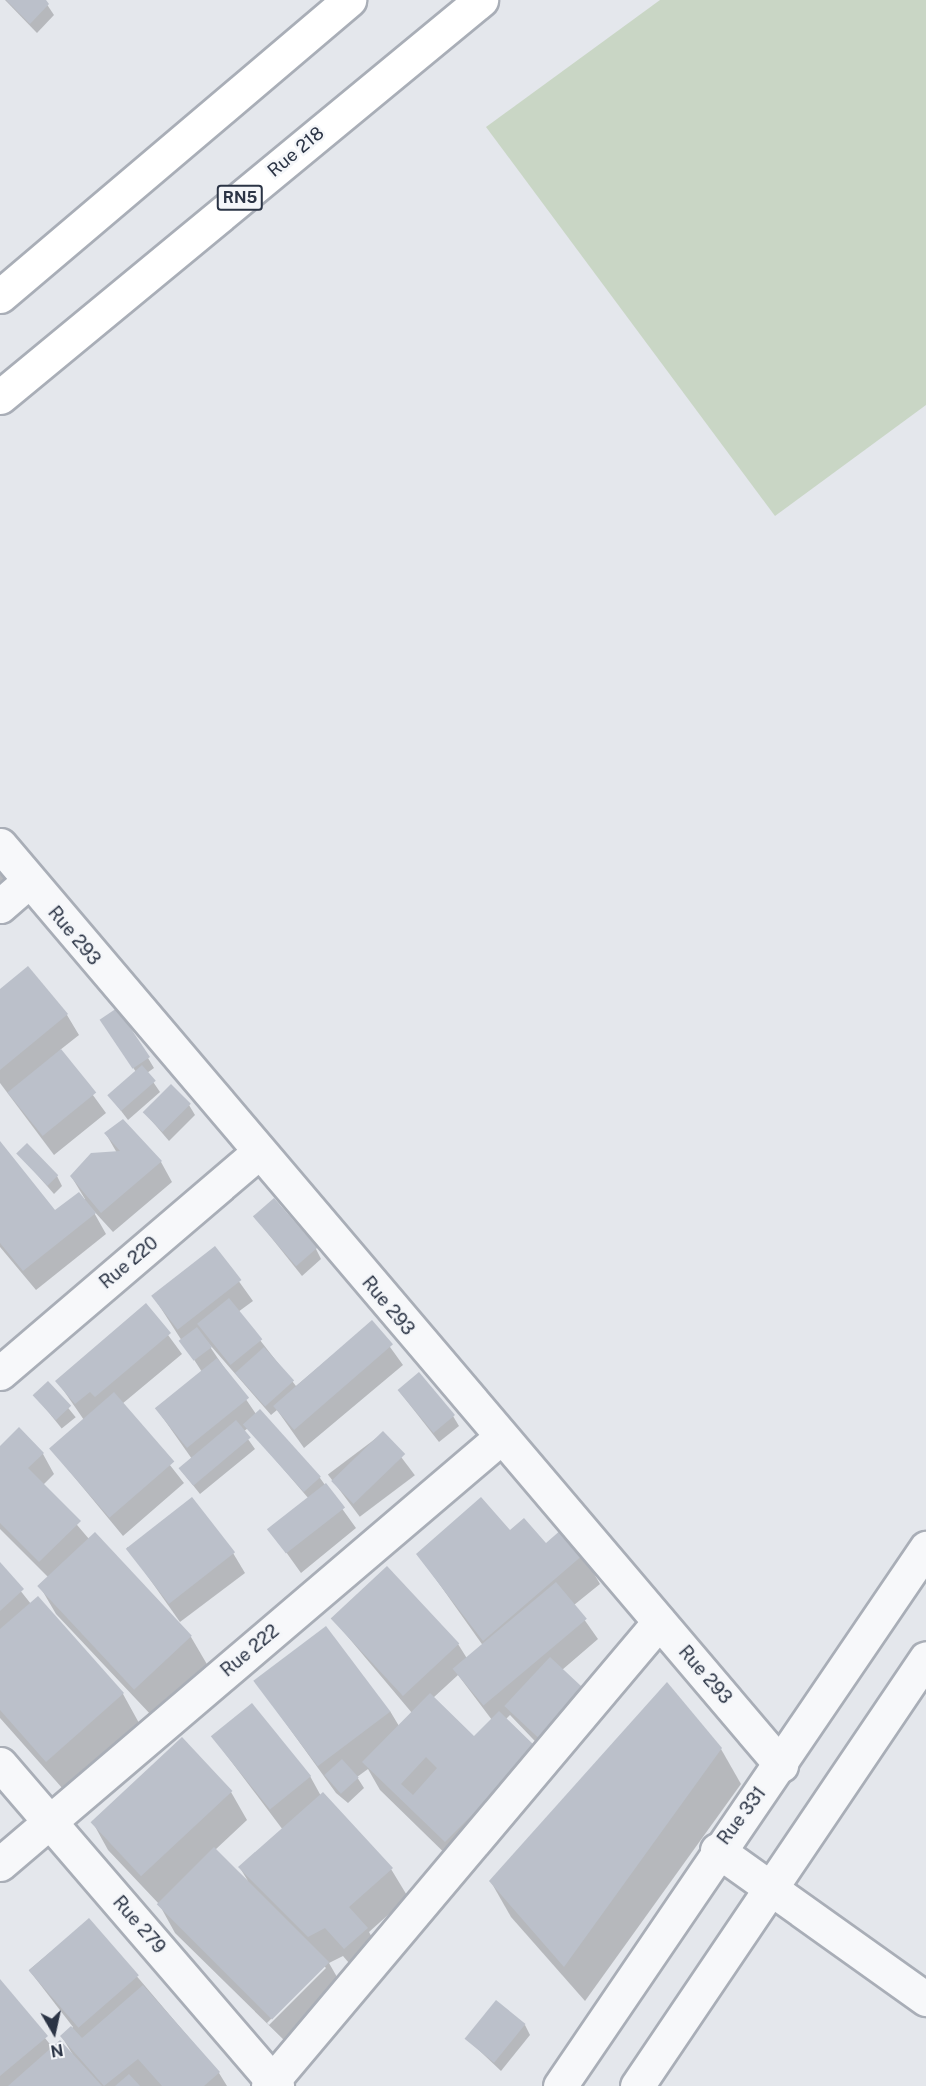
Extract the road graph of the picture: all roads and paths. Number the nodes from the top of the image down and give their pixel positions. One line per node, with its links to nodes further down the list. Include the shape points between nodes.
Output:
1 (349, 0): 3 (highway)
2 (481, 0): 4 (highway, Rue 218 / RN5)
3 (0, 296)
4 (0, 396)
5 (0, 845): 6 (street, Rue 293)
6 (28, 882): 7 (street); 8 (street, Rue 293)
7 (0, 906)
8 (258, 1153): 9 (street, Rue 220); 10 (street, Rue 293)
9 (0, 1373)
10 (500, 1438): 12 (street, Rue 293); 16 (street, Rue 222)
11 (926, 1548): 15 (street, Rue 331)
12 (659, 1622): 15 (street, Rue 293); 21 (street)
13 (926, 1658): 19 (street)
14 (0, 1764): 16 (street, Rue 279)
15 (781, 1764): 17 (street, Rue 331)
16 (50, 1821): 18 (street, Rue 222); 21 (street, Rue 279)
17 (717, 1850): 19 (street); 22 (street, Rue 331)
18 (0, 1864)
19 (768, 1889): 20 (street); 23 (street)
20 (926, 1999)
21 (272, 2084)
22 (560, 2086)
23 (637, 2086)

